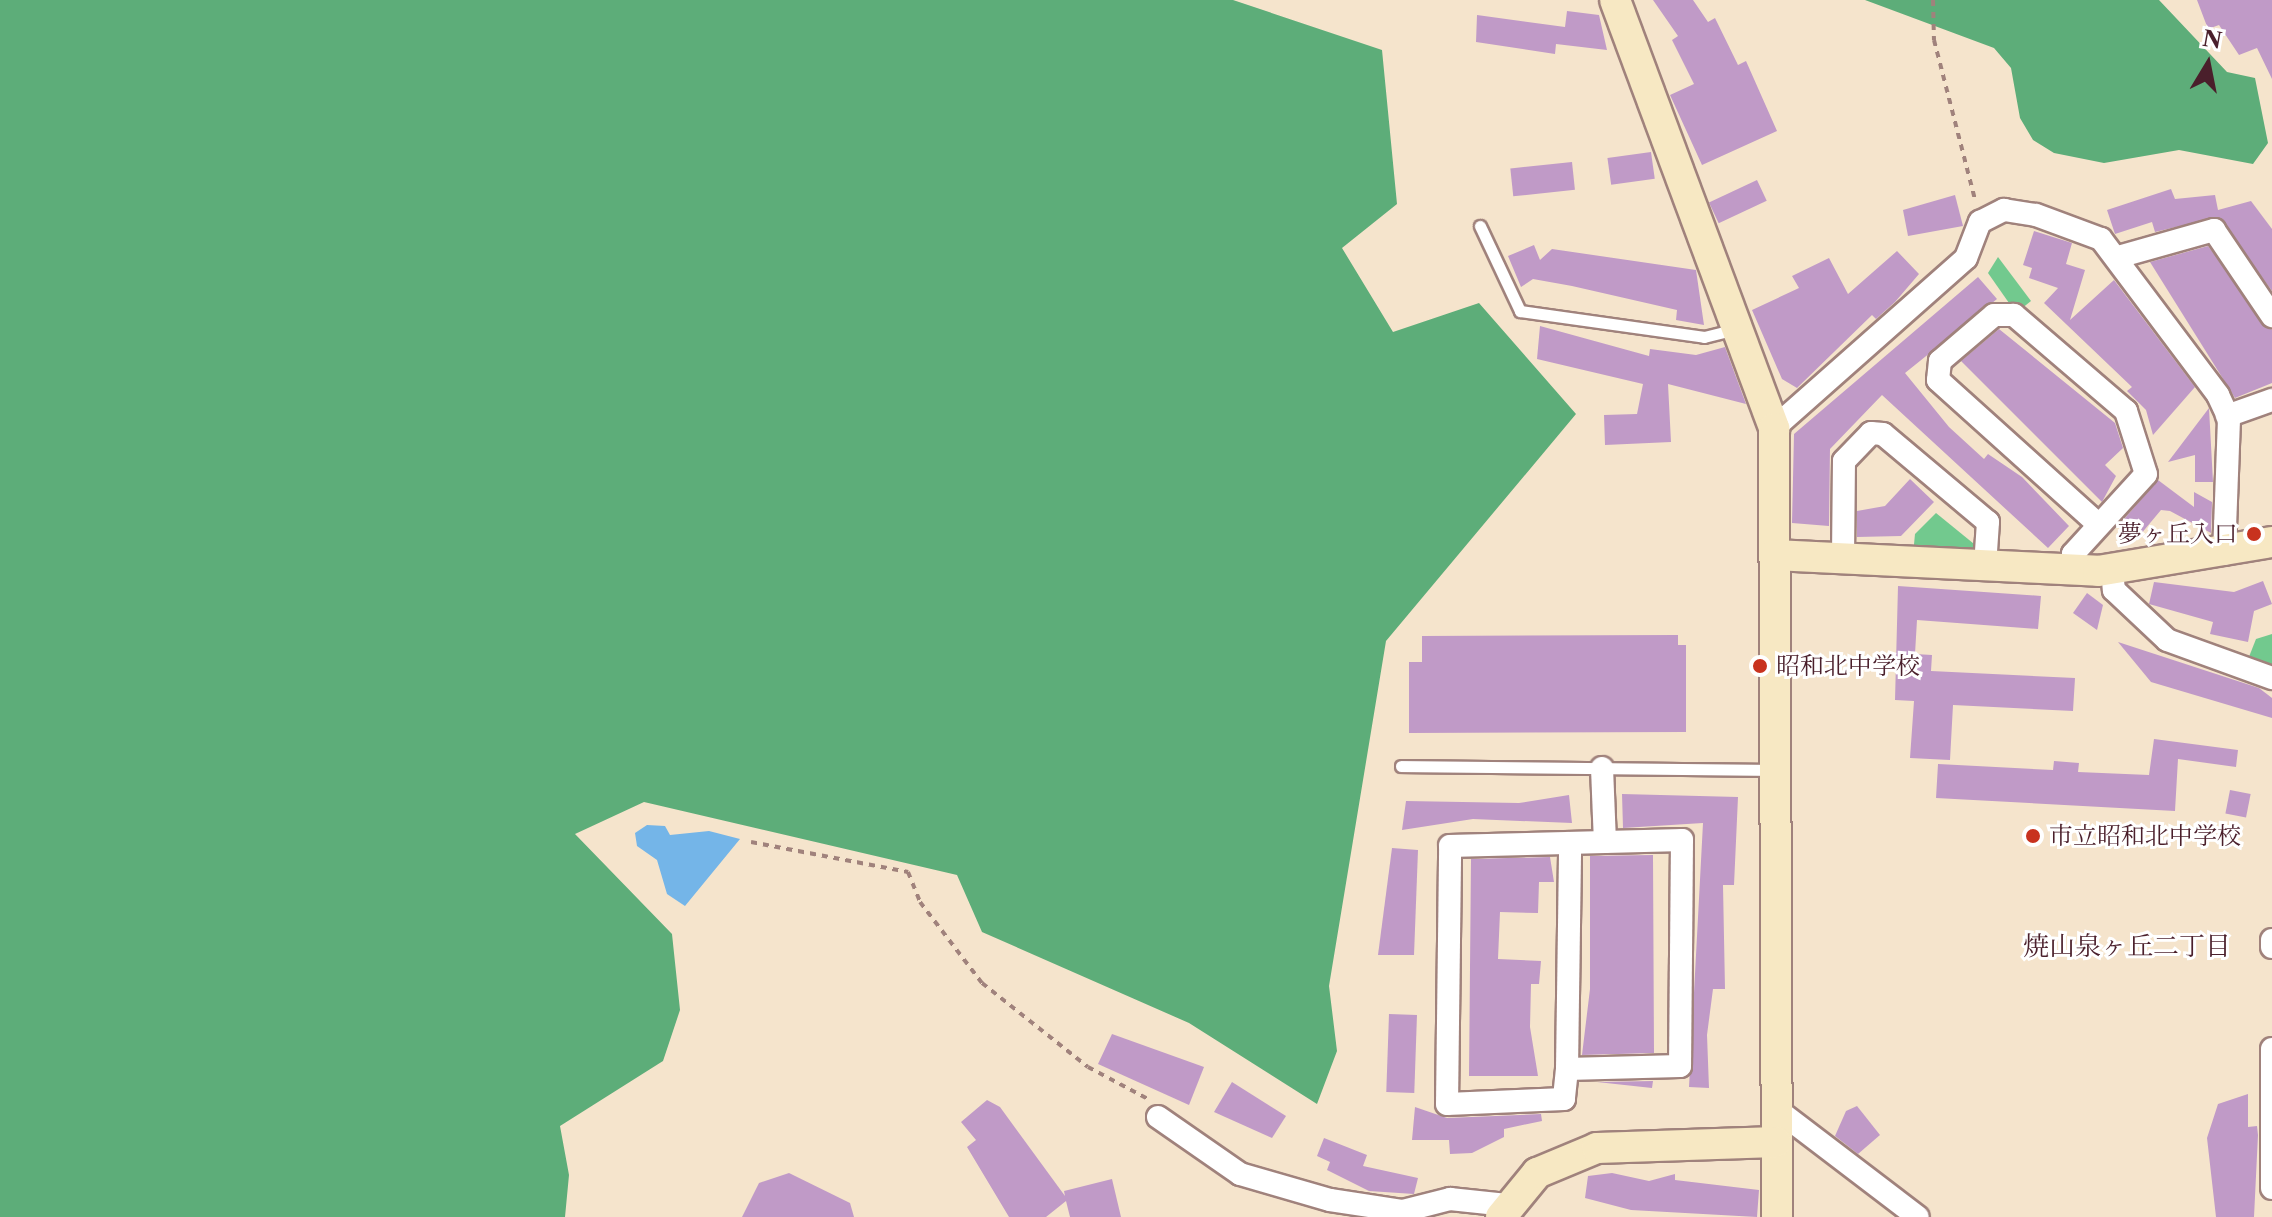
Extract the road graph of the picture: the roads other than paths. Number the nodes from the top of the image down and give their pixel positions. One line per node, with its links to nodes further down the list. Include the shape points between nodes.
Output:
1 (1615, 0): 5 (street)
2 (1480, 226): 5 (lane, via 1520,311 1704,337)
3 (2118, 257): 4 (street, via 2214,230); 7 (street, via 2191,353); 8 (street, via 2101,239 2036,215 2004,210 1980,222 1966,258)
4 (2272, 316)
5 (1736, 329): 8 (street)
6 (2272, 400): 7 (street)
7 (2227, 416): 11 (street)
8 (1774, 428): 12 (street)
9 (2098, 524): 9 (street, via 2146,474 2126,411 2014,315 1994,315 1940,361 1938,380); 15 (street, via 2073,554)
10 (2272, 542): 11 (street)
11 (2224, 554): 16 (street)
12 (1774, 555): 13 (street); 20 (street)
13 (1843, 556): 14 (street); 14 (street, via 1844,461 1871,433 1883,434 1988,522)
14 (1985, 566): 15 (street)
15 (2072, 568): 16 (street)
16 (2112, 569): 17 (street, via 2114,590 2167,640)
17 (2272, 678)
18 (1401, 766): 19 (lane)
19 (1602, 768): 20 (lane); 21 (street)
20 (1773, 770): 27 (street)
21 (1605, 842): 22 (street); 26 (street, via 1682,840 1680,1066)
22 (1570, 843): 26 (street); 26 (street, via 1450,846 1447,1104 1564,1099)
23 (2272, 940): 24 (street)
24 (2272, 947)
25 (2272, 1049): 30 (street)
26 (1567, 1069)
27 (1776, 1109): 29 (street); 34 (street)
28 (1158, 1110): 32 (street, via 1240,1174 1330,1200 1403,1211 1450,1199)
29 (1776, 1142): 32 (street, via 1597,1148 1537,1173); 33 (street)
30 (2271, 1142): 31 (street)
31 (2272, 1188)
32 (1504, 1211)
33 (1777, 1217)
34 (1918, 1217)

